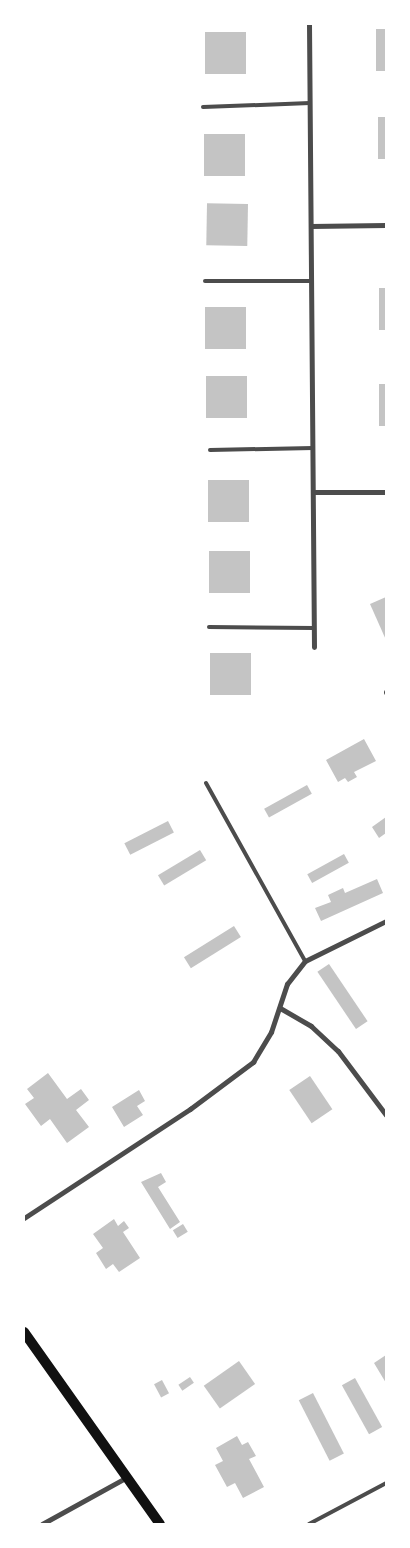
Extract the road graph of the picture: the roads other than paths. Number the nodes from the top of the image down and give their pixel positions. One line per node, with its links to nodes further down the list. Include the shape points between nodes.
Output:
1 (309, 24): 2 (street)
2 (310, 103): 3 (lane); 5 (street)
3 (203, 107)
4 (386, 225): 5 (street)
5 (311, 226): 7 (street)
6 (205, 280): 7 (lane)
7 (311, 280): 8 (street)
8 (313, 448): 9 (lane); 10 (street)
9 (210, 450)
10 (313, 492): 11 (street); 13 (street)
11 (386, 492)
12 (209, 627): 13 (lane)
13 (314, 628): 14 (street)
14 (314, 647)
15 (206, 784): 17 (lane)
16 (386, 921): 17 (street)
17 (304, 961): 18 (street, via 287,984)
18 (280, 1008): 19 (street, via 311,1026 338,1051); 20 (street, via 253,1062 190,1109)
19 (386, 1115)
20 (24, 1218)
21 (24, 1332): 22 (main road)
22 (127, 1477): 24 (street); 25 (main road)
23 (386, 1483): 26 (lane)
24 (42, 1524)
25 (160, 1524)
26 (309, 1524)

